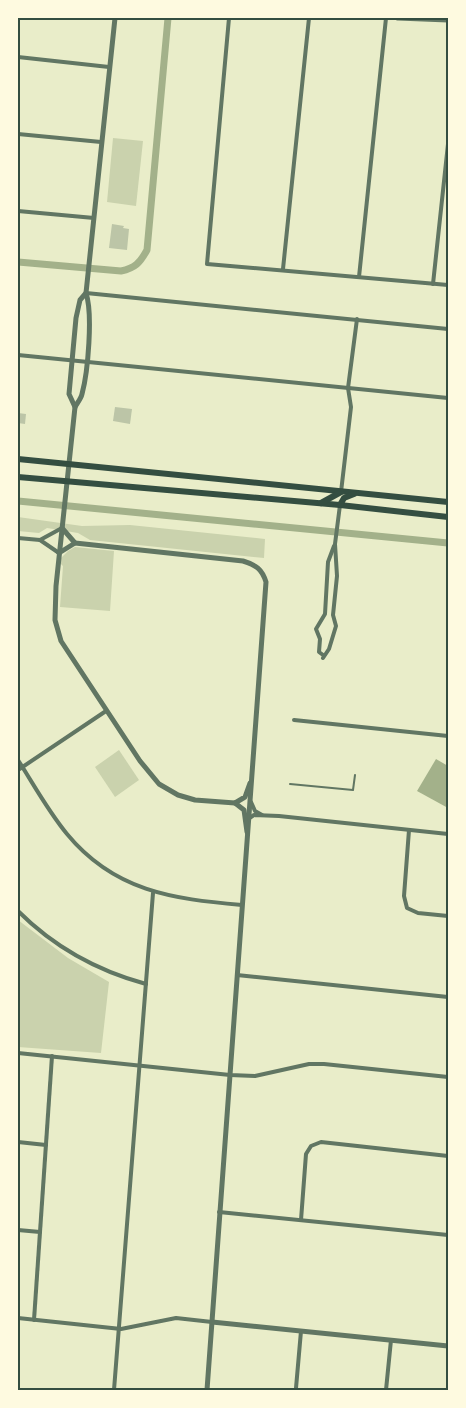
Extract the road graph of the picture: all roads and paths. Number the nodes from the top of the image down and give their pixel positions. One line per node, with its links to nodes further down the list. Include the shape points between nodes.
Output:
1 (115, 18): 8 (street)
2 (229, 18): 16 (street, via 207,264)
3 (309, 18): 16 (street)
4 (386, 18): 17 (street)
5 (398, 18): 6 (street)
6 (448, 20)
7 (18, 57): 8 (street)
8 (109, 67): 10 (street)
9 (18, 134): 10 (street)
10 (101, 142): 15 (street)
11 (448, 144): 12 (street)
12 (442, 210): 14 (street); 18 (street)
13 (18, 211): 15 (street)
14 (448, 211)
15 (94, 218): 20 (street)
16 (283, 269): 17 (street)
17 (359, 277): 18 (street)
18 (433, 284): 19 (street)
19 (448, 285)
20 (86, 293): 21 (street); 24 (street, via 80,300 76,318); 25 (street, via 89,302)
21 (357, 319): 22 (street); 26 (street)
22 (448, 329)
23 (18, 355): 24 (street)
24 (72, 359): 25 (street); 28 (street, via 69,394)
25 (86, 361): 26 (street); 28 (street, via 82,396)
26 (348, 388): 27 (street); 33 (street, via 351,407)
27 (448, 398)
28 (75, 407): 30 (street)
29 (18, 459): 30 (main road)
30 (69, 464): 32 (street); 33 (main road)
31 (18, 477): 32 (main road)
32 (66, 482): 36 (main road); 39 (street)
33 (341, 492): 34 (main road); 36 (main road)
34 (355, 493): 35 (main road); 37 (main road, via 344,498)
35 (448, 502)
36 (320, 503): 37 (main road)
37 (340, 505): 38 (main road); 43 (street)
38 (448, 517)
39 (62, 527): 41 (street); 42 (street); 44 (street)
40 (18, 538): 41 (street)
41 (40, 540): 44 (street)
42 (75, 543): 44 (street); 54 (street, via 243,561 262,571 266,582)
43 (335, 544): 45 (street, via 328,562 325,614 316,629); 46 (street, via 337,576 333,615 336,626)
44 (59, 554): 47 (street, via 55,620 60,641)
45 (320, 639): 46 (street); 46 (street, via 319,652 323,657)
46 (332, 641)
47 (106, 711): 51 (street); 57 (street, via 159,784 195,800)
48 (294, 720): 49 (street)
49 (448, 736)
50 (18, 760): 51 (street)
51 (22, 767): 52 (street); 62 (street, via 82,851 104,868)
52 (18, 770)
53 (355, 775): 55 (lane, via 353,790)
54 (250, 783): 56 (street); 57 (street, via 245,797)
55 (290, 784)
56 (251, 802): 58 (street); 59 (street)
57 (235, 803): 59 (street, via 244,810)
58 (264, 816): 59 (street); 60 (street)
59 (248, 819): 63 (street)
60 (409, 830): 61 (street); 65 (street, via 404,896 408,908)
61 (448, 834)
62 (153, 893): 63 (street); 67 (street)
63 (242, 905): 66 (street)
64 (18, 911): 67 (street, via 86,962 111,974)
65 (448, 916)
66 (237, 975): 68 (street); 72 (street)
67 (146, 984): 71 (street)
68 (448, 997)
69 (18, 1053): 70 (street)
70 (52, 1056): 71 (street); 75 (street)
71 (140, 1065): 72 (street); 85 (street)
72 (230, 1075): 73 (street, via 256,1076 309,1064 324,1064); 77 (street)
73 (448, 1077)
74 (18, 1142): 75 (street)
75 (46, 1145): 80 (street)
76 (448, 1156): 78 (street, via 321,1142 311,1146 306,1154)
77 (219, 1212): 78 (street); 84 (street)
78 (301, 1220): 81 (street)
79 (18, 1230): 80 (street)
80 (40, 1232): 83 (street)
81 (448, 1235)
82 (18, 1318): 83 (street)
83 (34, 1320): 85 (street)
84 (212, 1322): 85 (street, via 176,1318); 86 (street); 91 (street)
85 (120, 1329): 90 (street)
86 (301, 1332): 87 (street); 89 (street)
87 (391, 1340): 88 (street); 92 (street)
88 (448, 1346)
89 (296, 1388)
90 (114, 1390)
91 (208, 1390)
92 (386, 1390)

